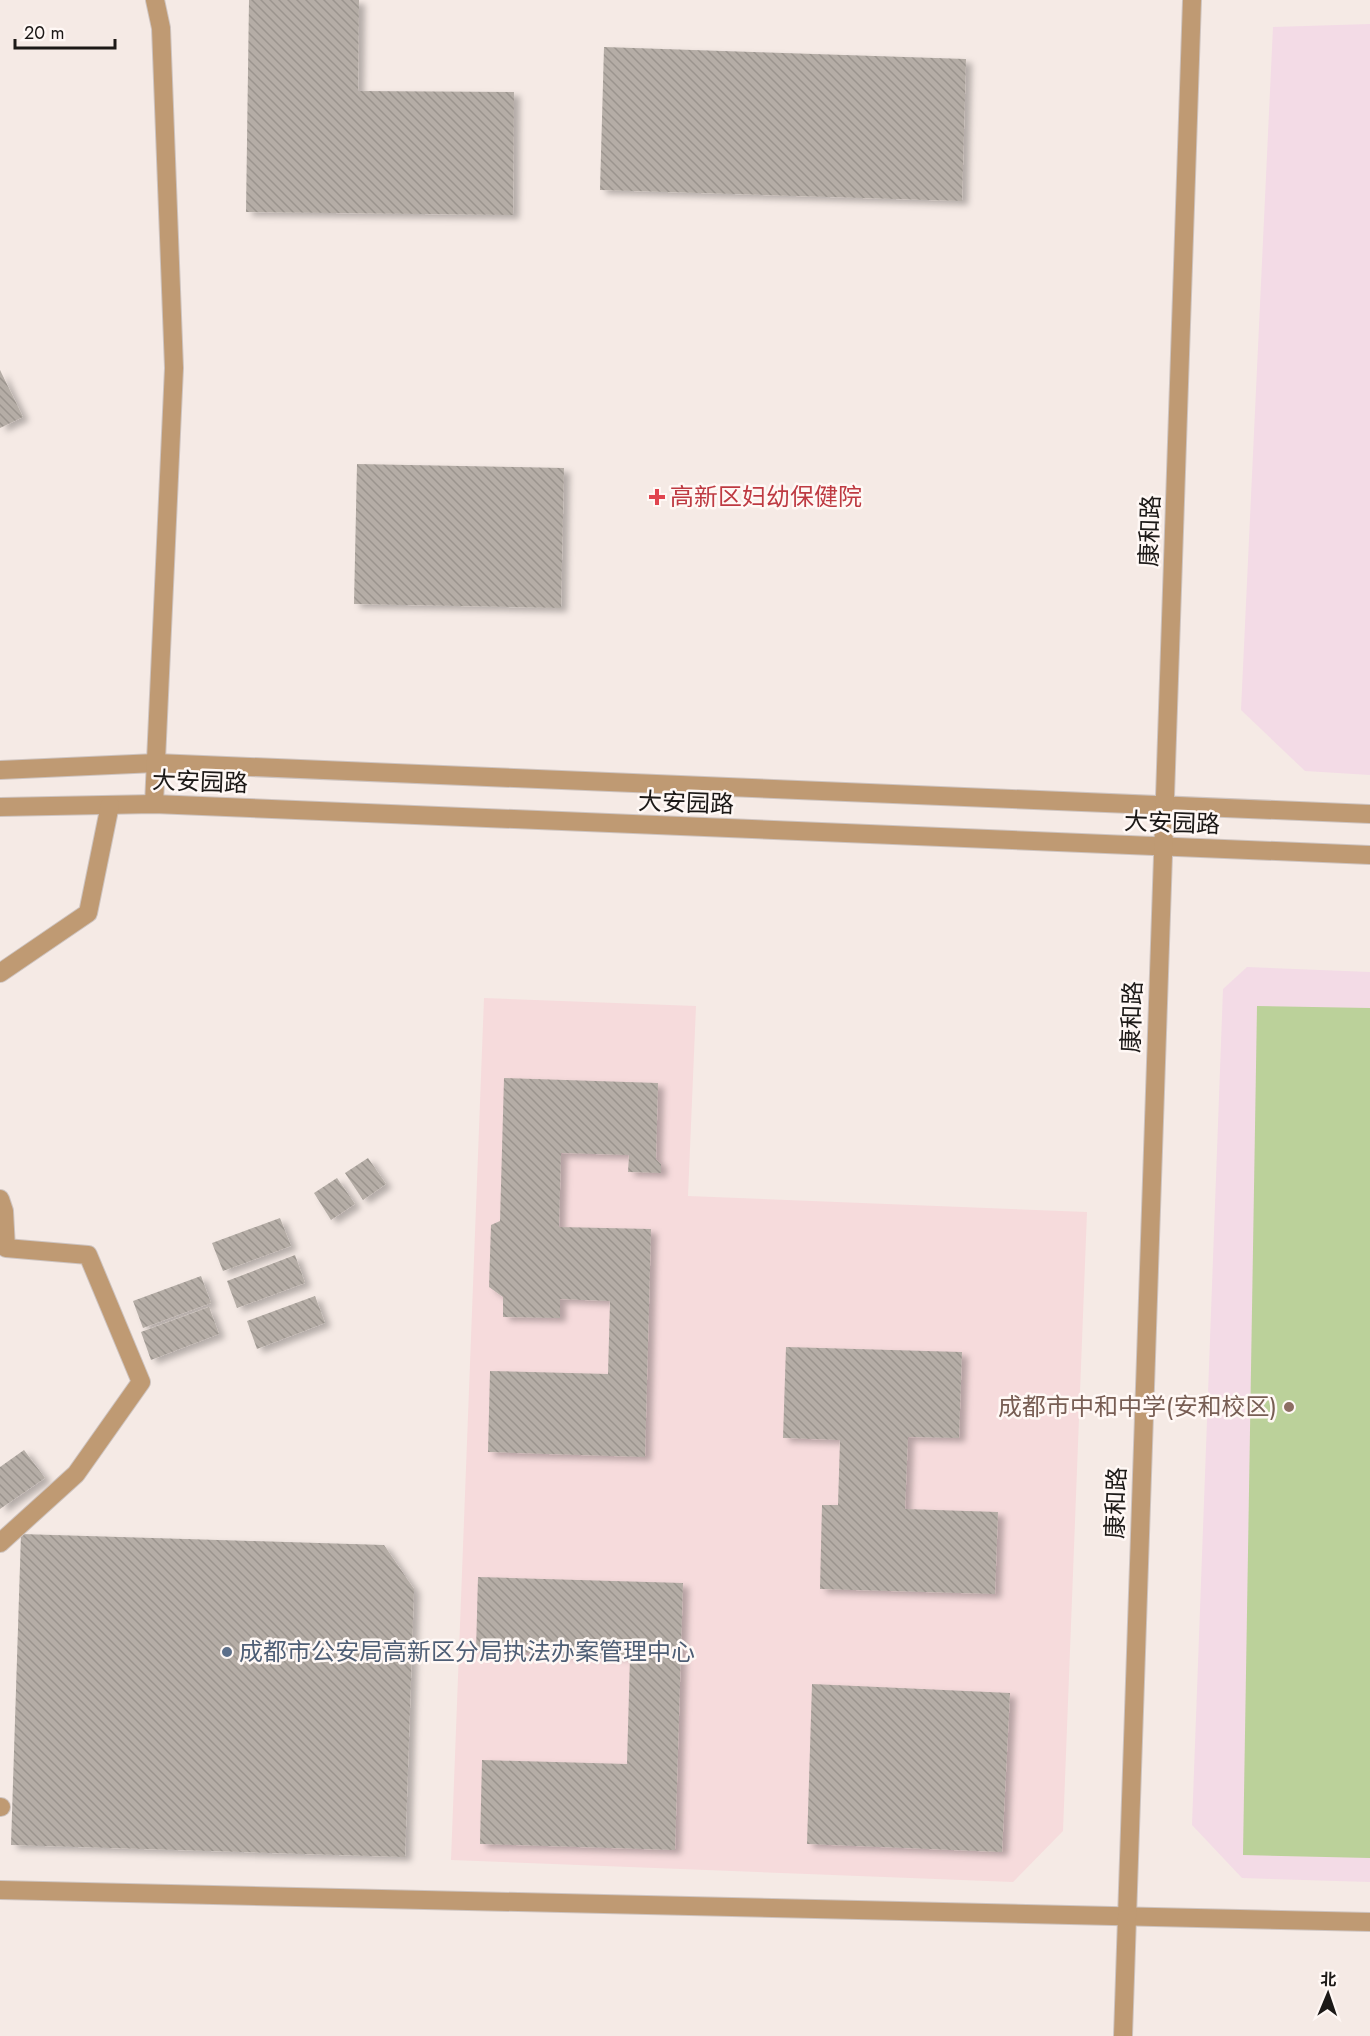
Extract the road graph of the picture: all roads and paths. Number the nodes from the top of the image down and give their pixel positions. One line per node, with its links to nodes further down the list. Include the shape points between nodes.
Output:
1 (155, 0): 3 (street, via 161,28 174,368)
2 (1192, 0): 7 (street, 康和路)
3 (156, 763): 4 (street); 5 (street); 7 (street)
4 (0, 770)
5 (154, 804): 6 (street, 大安园路); 10 (street, 大安园路)
6 (110, 805): 8 (street, 大安园路); 12 (street, via 88,913)
7 (1164, 806): 9 (street); 10 (street, 康和路)
8 (0, 807)
9 (1370, 814)
10 (1162, 847): 11 (street, 大安园路); 16 (street, 康和路)
11 (1370, 855)
12 (0, 973)
13 (0, 1199): 14 (street, via 6,1248 88,1255 141,1382 76,1474)
14 (0, 1543)
15 (0, 1890): 16 (street)
16 (1125, 1916): 17 (street); 18 (street, 康和路)
17 (1370, 1922)
18 (1123, 2036)

